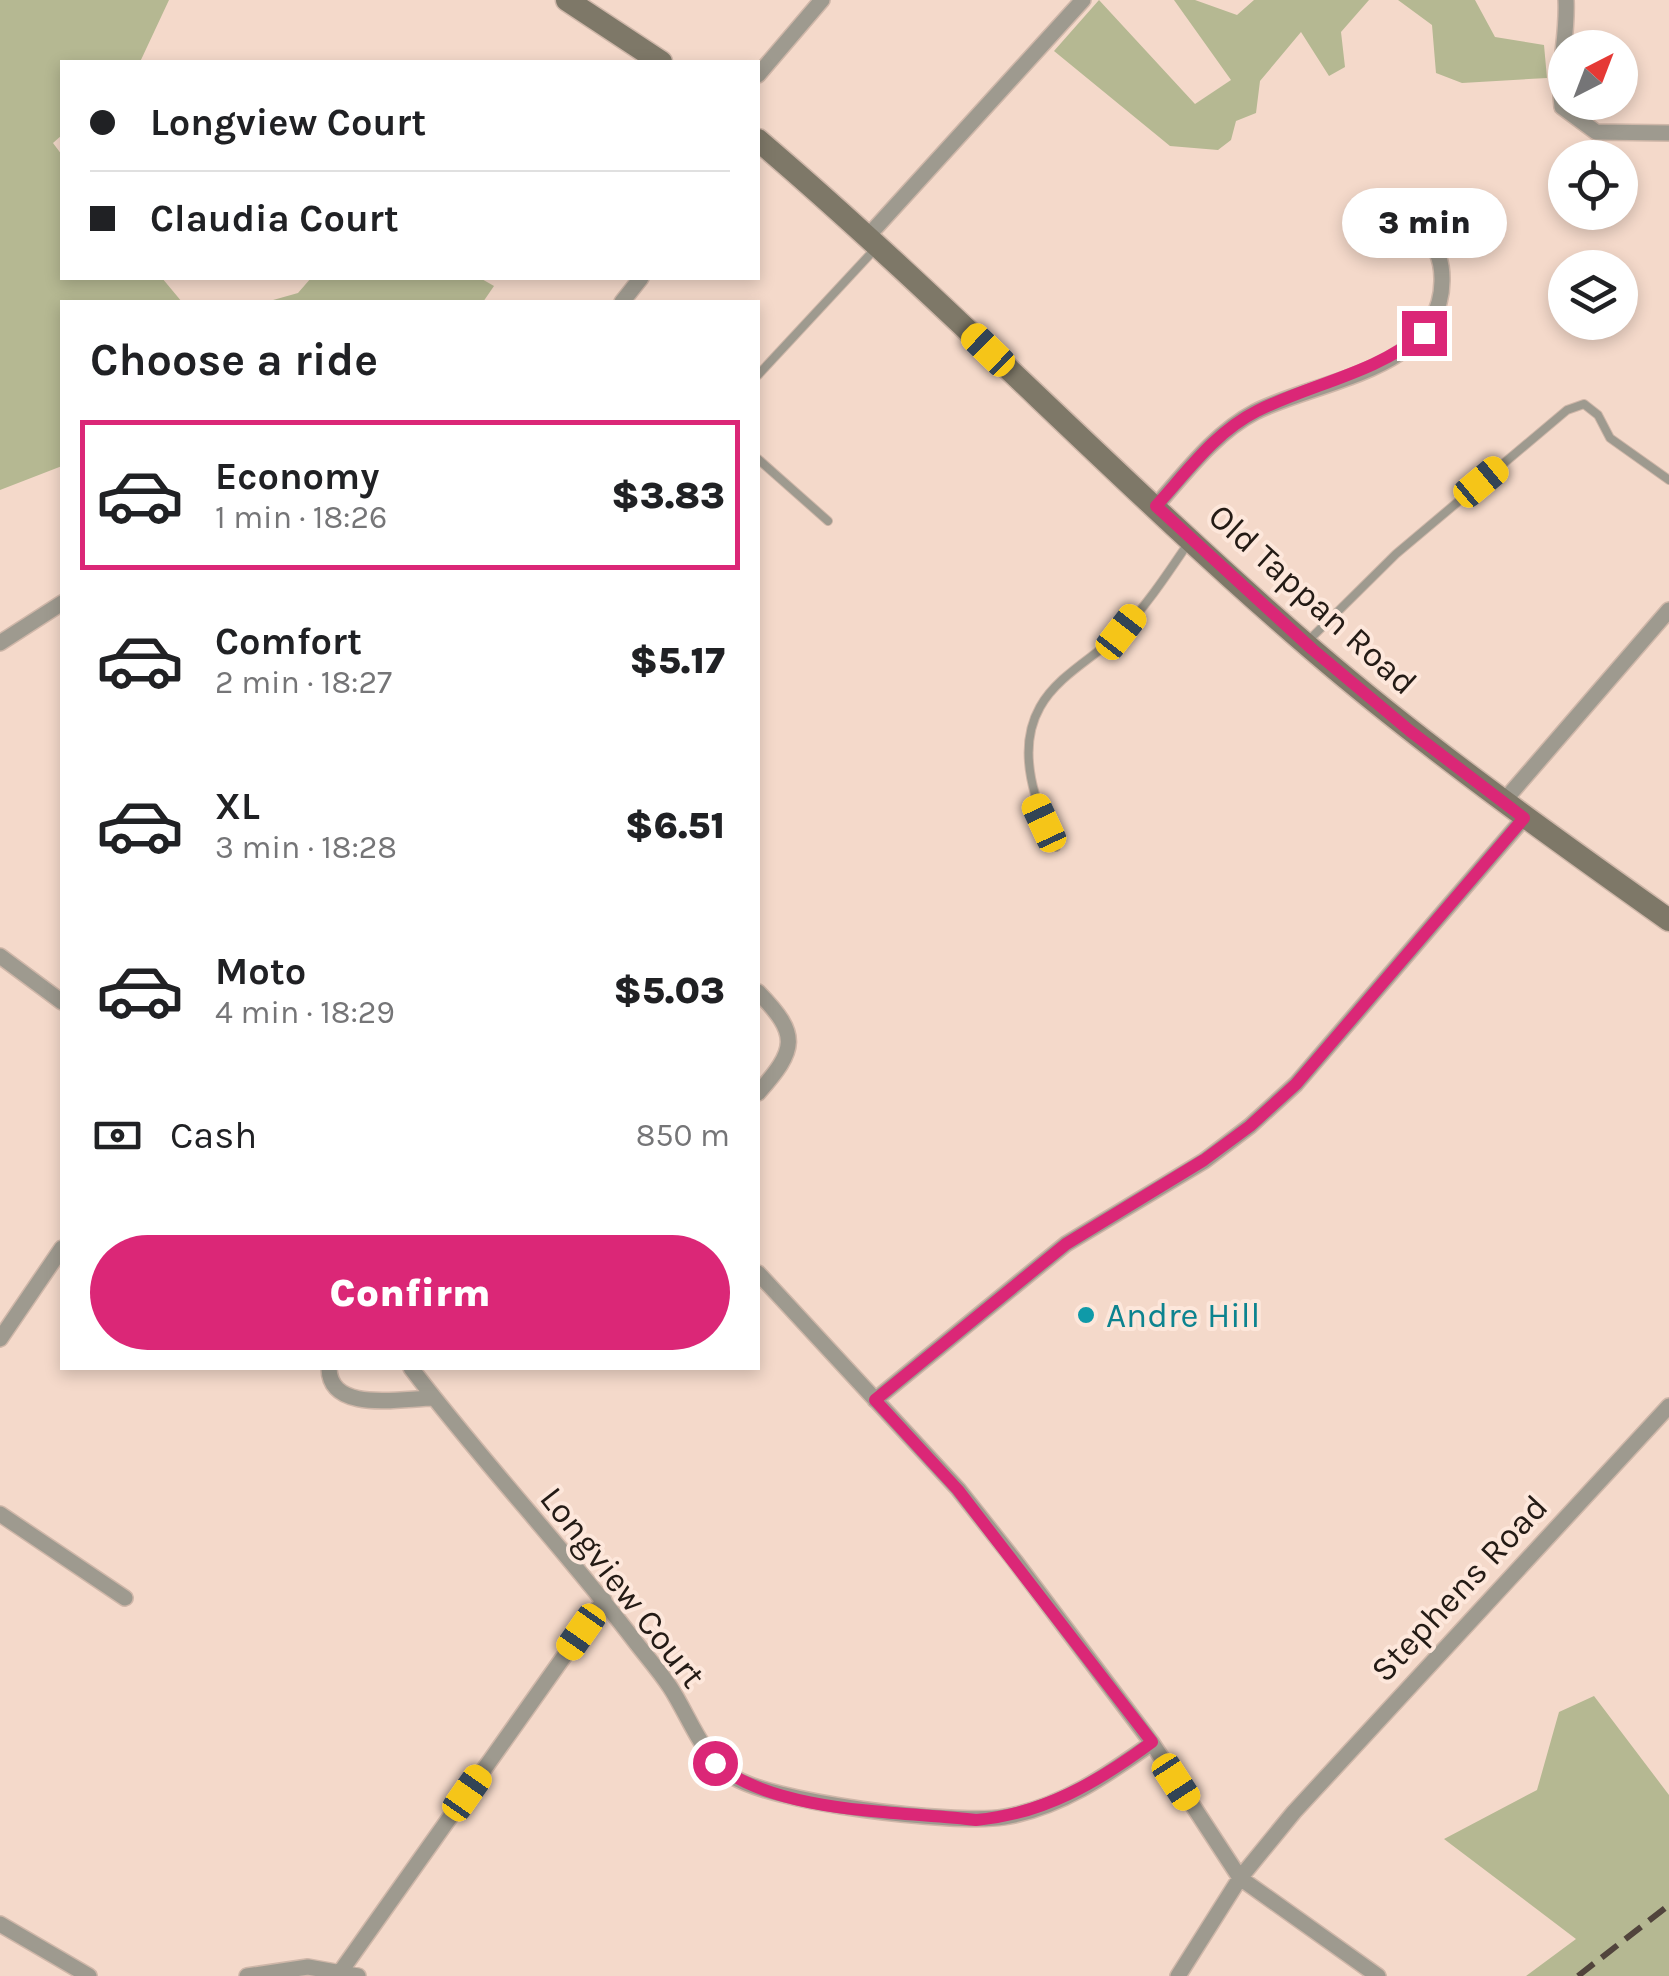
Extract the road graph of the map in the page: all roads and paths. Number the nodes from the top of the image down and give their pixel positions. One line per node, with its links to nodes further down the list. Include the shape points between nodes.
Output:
1 (567, 0): 5 (main road)
2 (822, 0): 6 (street)
3 (1083, 0): 10 (street)
4 (1566, 0): 7 (street, via 1558,73 1562,107 1596,132)
5 (659, 60)
6 (760, 74)
7 (1669, 133)
8 (760, 142): 10 (main road, Old Tappan Road)
9 (1387, 209): 16 (street, via 1422,229 1443,260 1442,300 1424,333 1392,358 1255,412 1216,439)
10 (874, 240): 13 (lane); 16 (main road, Old Tappan Road)
11 (639, 280): 12 (street)
12 (624, 300)
13 (760, 374)
14 (760, 461): 17 (lane)
15 (1669, 480): 22 (lane, via 1610,438 1584,404 1567,410 1396,554)
16 (1156, 506): 18 (main road, Old Tappan Road)
17 (828, 520)
18 (1192, 539): 22 (main road, Old Tappan Road); 25 (lane, via 1121,632 1040,706 1030,762 1033,799)
19 (60, 604): 21 (street)
20 (1669, 610): 23 (street)
21 (0, 642)
22 (1306, 644): 23 (main road, Old Tappan Road)
23 (1504, 801): 24 (main road, Old Tappan Road)
24 (1524, 818): 26 (main road, Old Tappan Road); 38 (street, via 1296,1084 1250,1126 1066,1244)
25 (1056, 847)
26 (1669, 920)
27 (0, 956): 29 (street)
28 (760, 994): 30 (street, via 785,1020 791,1042)
29 (60, 1001)
30 (760, 1091)
31 (60, 1250): 33 (street)
32 (760, 1276): 38 (street)
33 (6, 1311): 34 (street)
34 (0, 1339)
35 (329, 1370): 37 (street, via 340,1393 358,1399)
36 (413, 1370): 37 (street, Longview Court)
37 (434, 1398): 42 (street, Longview Court)
38 (875, 1400): 43 (street, via 958,1490)
39 (1669, 1406): 44 (street, Stephens Road)
40 (0, 1514): 41 (street)
41 (126, 1598)
42 (604, 1600): 43 (street, Longview Court, via 670,1687 715,1763 772,1793 957,1818 1005,1817 1086,1787); 46 (street)
43 (1152, 1742): 44 (street)
44 (1240, 1878): 50 (street, Stephens Road); 51 (street)
45 (0, 1924): 47 (street)
46 (341, 1970): 48 (street, via 278,1968); 49 (street)
47 (89, 1976)
48 (247, 1976)
49 (358, 1976)
50 (1178, 1976)
51 (1378, 1976)

